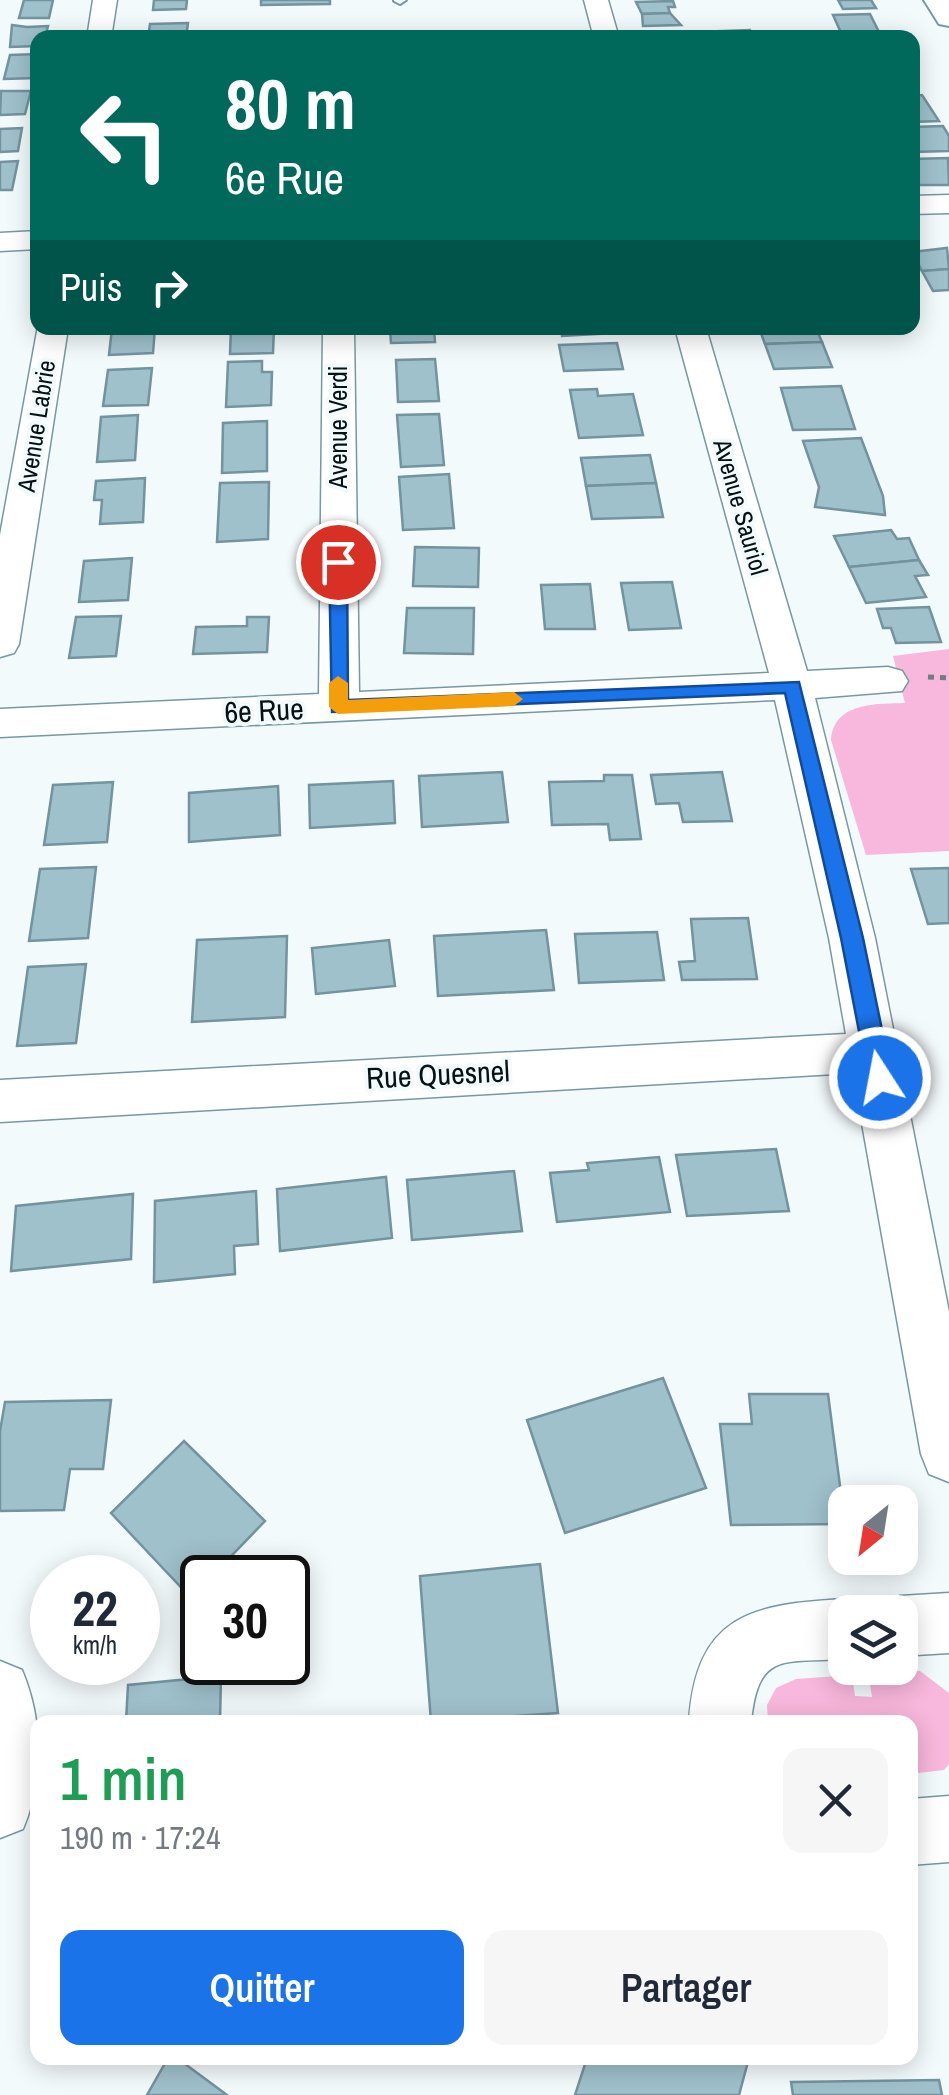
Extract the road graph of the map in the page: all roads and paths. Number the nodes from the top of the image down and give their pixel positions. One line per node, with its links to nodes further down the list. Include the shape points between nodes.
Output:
1 (105, 0): 5 (street)
2 (596, 0): 6 (street)
3 (938, 0): 4 (street)
4 (949, 18)
5 (100, 30)
6 (604, 30)
7 (949, 204): 8 (street)
8 (920, 206)
9 (30, 240): 10 (street)
10 (0, 242)
11 (51, 335): 14 (street, Avenue Labrie)
12 (338, 335): 17 (street, Avenue Verdi)
13 (692, 335): 16 (street, Avenue Sauriol)
14 (0, 644)
15 (888, 681): 16 (street, 6e Rue)
16 (792, 686): 17 (street, 6e Rue); 19 (street, Avenue Sauriol)
17 (338, 707): 18 (street, 6e Rue)
18 (0, 723)
19 (875, 1052): 20 (street, Rue Quesnel); 21 (street, Avenue Sauriol)
20 (0, 1101)
21 (949, 1454)
22 (949, 1623): 23 (street)
23 (918, 1625)
24 (828, 1631): 26 (street, via 750,1643 724,1677)
25 (0, 1692): 27 (street, via 8,1730)
26 (721, 1715)
27 (0, 1806)
28 (949, 1830): 29 (street)
29 (918, 1832)

